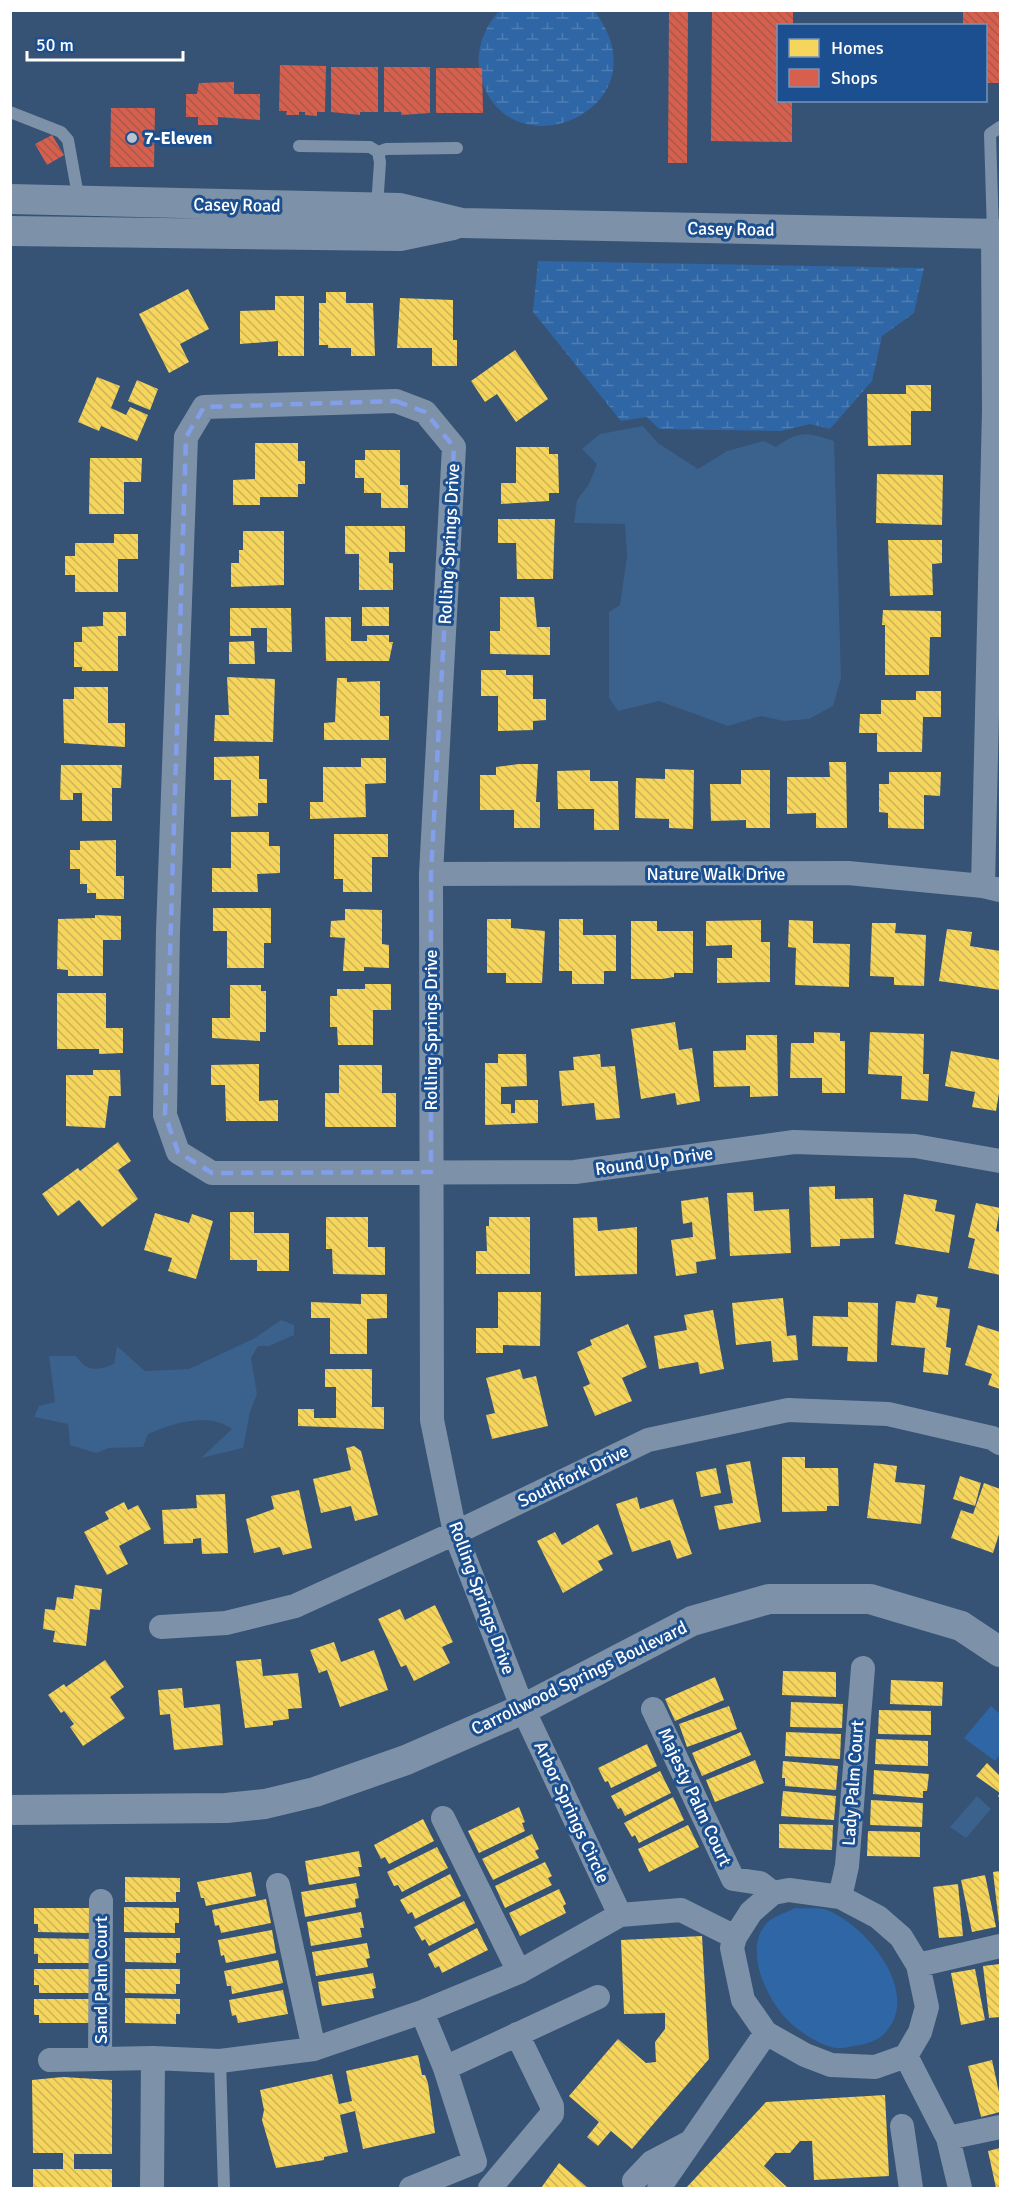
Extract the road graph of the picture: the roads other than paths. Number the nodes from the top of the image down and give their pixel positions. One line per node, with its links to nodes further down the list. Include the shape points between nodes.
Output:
1 (10, 112): 7 (lane, via 62,132 68,140)
2 (1000, 127): 11 (lane, via 990,134)
3 (299, 146): 5 (lane, via 370,147)
4 (457, 148): 5 (lane)
5 (378, 152): 8 (lane)
6 (10, 199): 7 (street, Casey Road)
7 (80, 201): 8 (street, Casey Road)
8 (377, 208): 9 (street, Casey Road, via 400,208)
9 (462, 224): 10 (street, Casey Road, via 399,236); 11 (street, Casey Road)
10 (10, 231)
11 (997, 234): 12 (street)
12 (997, 410): 14 (street)
13 (431, 874): 14 (street, Nature Walk Drive, via 848,873); 16 (street, Rolling Springs Drive); 17 (street, Rolling Springs Drive, via 454,447 426,412 396,401 204,407 186,437 165,1115 178,1152 212,1173)
14 (992, 888)
15 (1000, 1161): 16 (street, Round Up Drive, via 915,1146 794,1142 575,1172)
16 (431, 1172): 17 (street, Round Up Drive); 19 (street, Rolling Springs Drive, via 432,1420)
17 (306, 1173)
18 (1000, 1443): 19 (street, Southfork Drive, via 888,1414 788,1410 648,1440)
19 (455, 1533): 20 (street, Southfork Drive, via 295,1606 226,1623); 23 (street, Rolling Springs Drive)
20 (161, 1627)
21 (1000, 1652): 23 (street, Carrollwood Springs Boulevard, via 962,1626 870,1599 769,1599 692,1621)
22 (862, 1668): 29 (street, Lady Palm Court, via 847,1866)
23 (523, 1709): 25 (street, Carrollwood Springs Boulevard, via 362,1777 265,1804 226,1808); 31 (street, Arbor Springs Circle)
24 (653, 1709): 28 (street, Majesty Palm Court, via 734,1879 760,1883)
25 (10, 1810)
26 (443, 1818): 35 (street)
27 (278, 1885): 40 (street)
28 (773, 1893): 29 (street, via 789,1890); 32 (street, via 752,1912)
29 (840, 1897): 34 (street, via 878,1917 901,1937)
30 (101, 1901): 43 (street, Sand Palm Court)
31 (620, 1915): 32 (street, via 681,1910); 35 (street)
32 (735, 1937): 39 (street, via 733,1961 743,2000)
33 (1000, 1946): 34 (street)
34 (918, 1965): 41 (street, via 927,2007 920,2032)
35 (519, 1972): 37 (street)
36 (598, 1997): 38 (street)
37 (422, 2012): 40 (street); 46 (street)
38 (517, 2034): 46 (street); 53 (street, via 552,2106 552,2115)
39 (766, 2034): 41 (street, via 831,2065 875,2067); 50 (street)
40 (314, 2049): 45 (street)
41 (906, 2056): 49 (street)
42 (153, 2058): 43 (street); 45 (street); 54 (street)
43 (100, 2059): 44 (street)
44 (50, 2060)
45 (220, 2061): 55 (lane)
46 (444, 2068): 51 (street)
47 (902, 2126): 58 (street)
48 (1000, 2127): 49 (street)
49 (948, 2138): 59 (street)
50 (692, 2141): 52 (street, via 652,2162); 57 (street)
51 (475, 2162): 53 (street); 56 (street)
52 (632, 2186)
53 (491, 2187)
54 (152, 2188)
55 (224, 2188)
56 (411, 2188)
57 (659, 2188)
58 (911, 2188)
59 (960, 2188)

